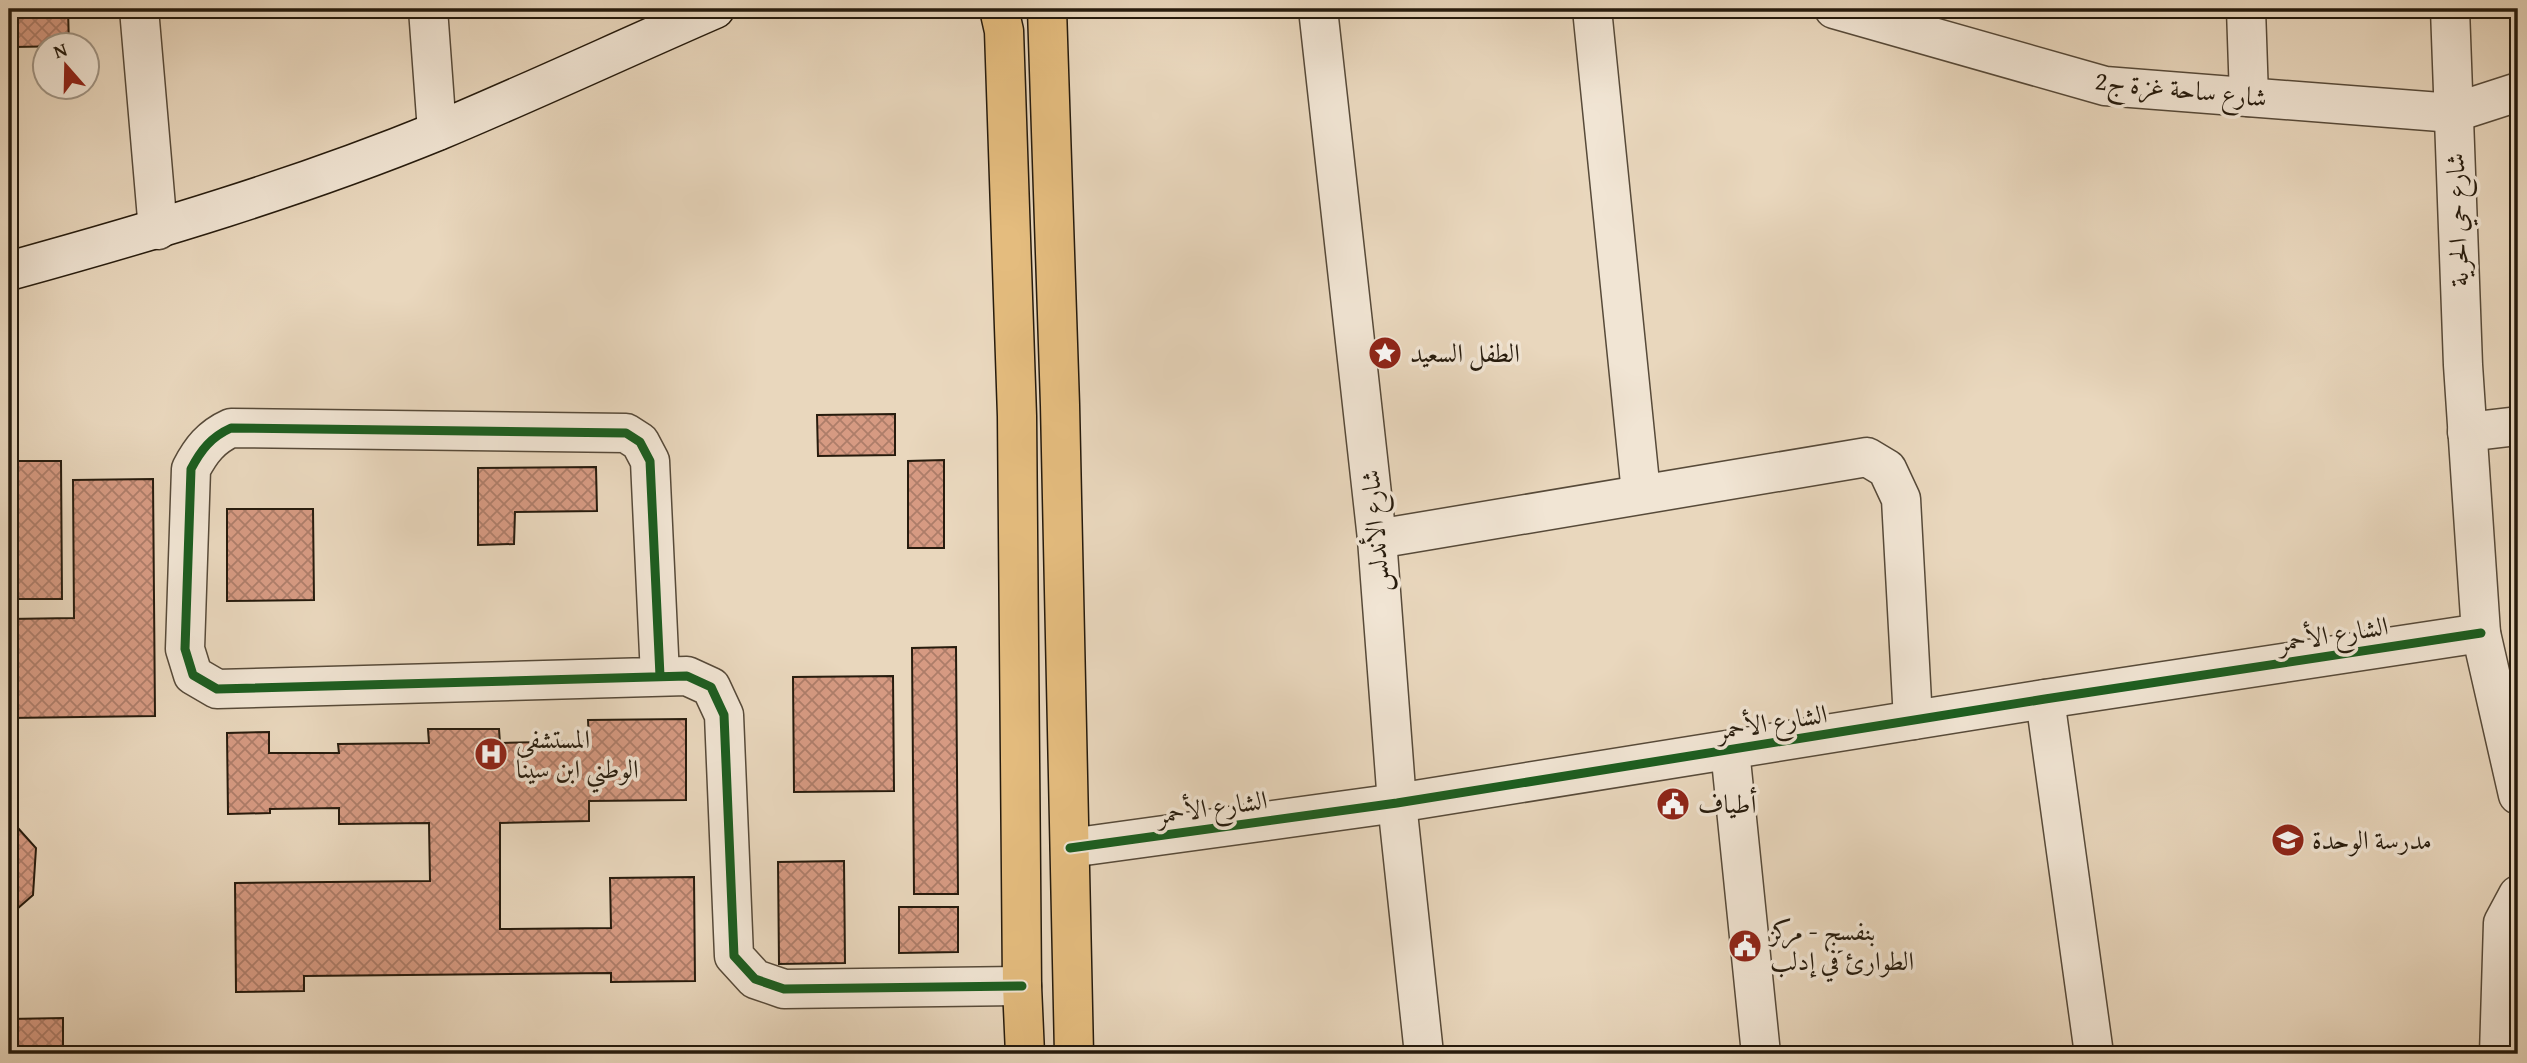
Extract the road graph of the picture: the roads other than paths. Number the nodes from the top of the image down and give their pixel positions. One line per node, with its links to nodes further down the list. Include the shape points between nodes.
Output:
1 (139, 9): 15 (street)
2 (428, 9): 14 (street)
3 (715, 9): 14 (street)
4 (999, 9): 30 (main road, via 1004,31 1017,416)
5 (1047, 9): 28 (main road)
6 (1318, 9): 20 (street, شارع الأندلس)
7 (1592, 9): 19 (street)
8 (1834, 9): 12 (street, شارع ساحة غزة ج2, via 2105,86)
9 (2246, 9): 12 (street)
10 (2450, 9): 13 (street, شارع حي الحرية)
11 (2518, 92): 13 (street)
12 (2249, 97): 13 (street, شارع ساحة غزة ج2)
13 (2453, 113): 18 (street, شارع حي الحرية)
14 (437, 131): 15 (street)
15 (158, 230): 16 (street)
16 (9, 271)
17 (2518, 426): 18 (street)
18 (2467, 432): 21 (street, شارع حي الحرية)
19 (1641, 493): 20 (street); 24 (street, via 1867,457 1887,469 1901,499)
20 (1377, 539): 27 (street, شارع الأندلس)
21 (2481, 633): 23 (street, الشارع الأحمر); 26 (street, شارع حي الحرية)
22 (660, 676): 22 (street, via 217,689 193,675 185,649 191,469 203,448 231,428 626,433 640,442 650,461); 30 (street, via 687,676 711,687 724,715 734,956 755,979 784,989)
23 (2045, 699): 24 (street, الشارع الأحمر); 35 (street)
24 (1913, 720): 25 (street, الشارع الأحمر)
25 (1730, 750): 27 (street, الشارع الأحمر); 34 (street)
26 (2518, 795)
27 (1397, 803): 28 (street, الشارع الأحمر); 33 (street, شارع الأندلس)
28 (1070, 848): 32 (main road)
29 (2518, 895): 36 (street, via 2503,923)
30 (1022, 986): 31 (main road)
31 (1025, 1054)
32 (1074, 1054)
33 (1424, 1054)
34 (1760, 1054)
35 (2094, 1054)
36 (2499, 1054)

